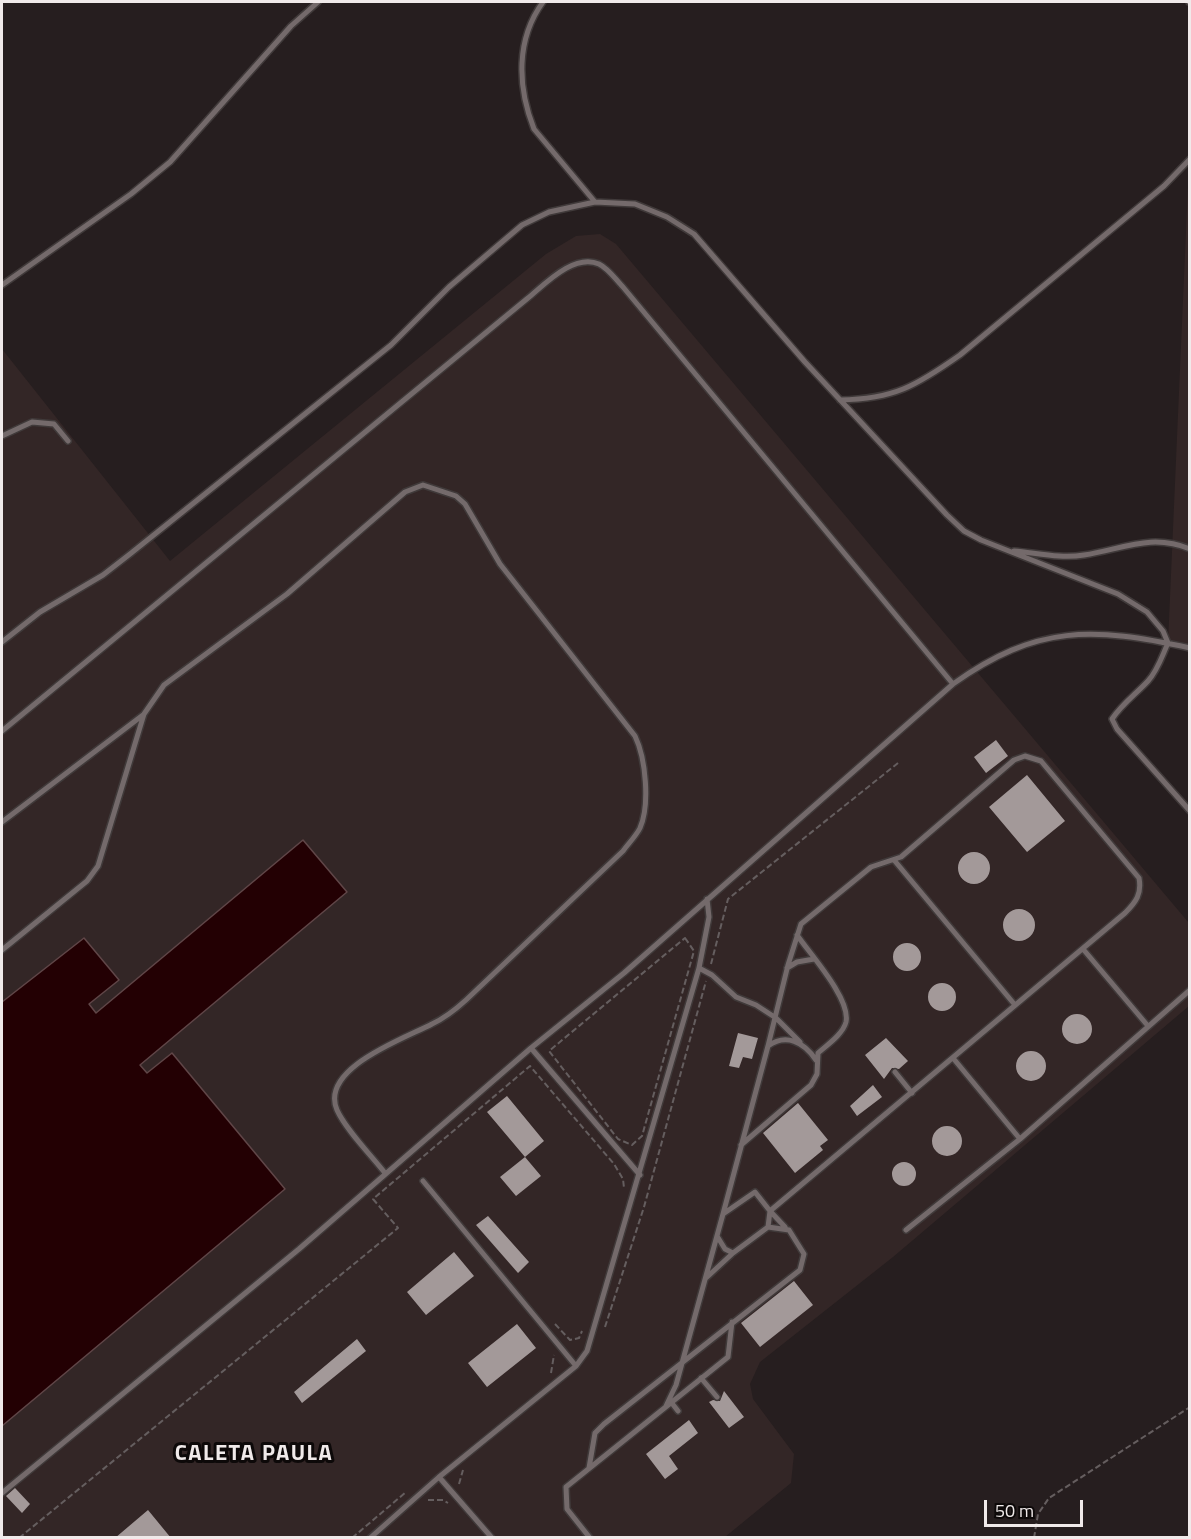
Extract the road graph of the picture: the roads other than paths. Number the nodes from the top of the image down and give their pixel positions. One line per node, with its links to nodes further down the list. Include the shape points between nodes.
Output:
1 (318, 2): 5 (lane, via 291,26 170,162)
2 (543, 2): 4 (lane, via 526,33 520,69 529,114 534,129)
3 (1190, 159): 6 (lane, via 1164,186 934,374 900,392 874,399)
4 (595, 202): 6 (lane, via 635,204 694,234); 11 (lane, via 549,212 522,225 449,287 391,345 103,575 40,612)
5 (2, 285)
6 (840, 400): 10 (lane, via 964,531)
7 (2, 436): 8 (lane, via 32,422 54,424)
8 (68, 441)
9 (1190, 549): 10 (lane, via 1155,540 1075,556)
10 (1007, 550): 12 (lane, via 1118,594 1147,612 1163,631)
11 (2, 642)
12 (1167, 643): 13 (lane); 14 (lane, via 1120,634 1085,633 1041,640 1009,650); 17 (lane, via 1157,668 1112,720)
13 (1190, 648)
14 (953, 684): 16 (lane, via 623,287 598,264 588,263 558,274); 20 (lane)
15 (144, 714): 18 (lane); 23 (lane, via 98,867 87,881); 40 (lane, via 164,685 287,594 405,492 423,485 456,496 465,504 500,564 635,736 645,763 643,810 640,828 623,851 450,1014 376,1051 344,1078 335,1097 337,1110)
16 (2, 731)
17 (1190, 810)
18 (2, 822)
19 (894, 860): 21 (lane, via 871,867 801,924); 22 (lane, via 1014,760 1033,757 1041,761 1139,878 1137,902); 28 (lane)
20 (707, 899): 25 (lane, via 709,917); 33 (lane)
21 (797, 934): 24 (lane); 26 (lane)
22 (1083, 949): 28 (lane); 30 (lane)
23 (2, 950)
24 (814, 959): 26 (lane); 35 (lane, via 835,988 846,1016 843,1030 818,1053)
25 (699, 968): 29 (lane, via 736,997); 41 (lane)
26 (787, 968): 29 (lane)
27 (1190, 990): 30 (lane)
28 (1016, 1005): 34 (lane)
29 (775, 1018): 31 (lane); 32 (lane)
30 (1148, 1026): 38 (lane)
31 (801, 1043): 32 (lane, via 782,1040); 35 (lane)
32 (768, 1046): 39 (lane)
33 (531, 1048): 40 (lane); 41 (lane)
34 (953, 1058): 37 (lane); 38 (lane)
35 (816, 1060): 39 (lane, via 817,1074 811,1085)
36 (895, 1072): 37 (lane)
37 (912, 1093): 43 (lane)
38 (1020, 1139): 47 (lane)
39 (741, 1144): 44 (lane)
40 (385, 1173): 60 (lane, via 299,1249)
41 (640, 1175): 53 (lane, via 587,1351)
42 (423, 1181): 53 (lane)
43 (770, 1211): 44 (lane, via 755,1192); 45 (lane); 46 (lane)
44 (723, 1214): 48 (lane)
45 (768, 1227): 46 (lane); 49 (lane)
46 (785, 1227): 51 (lane, via 801,1248 803,1265)
47 (906, 1230)
48 (717, 1236): 49 (lane, via 725,1249); 50 (lane)
49 (733, 1253): 50 (lane)
50 (706, 1278): 52 (lane)
51 (732, 1322): 52 (lane); 54 (lane, via 728,1358)
52 (683, 1360): 56 (lane); 58 (lane, via 595,1433)
53 (576, 1366): 59 (lane)
54 (701, 1378): 55 (lane); 56 (lane)
55 (717, 1397)
56 (669, 1404): 57 (lane); 58 (lane)
57 (678, 1411)
58 (589, 1468): 63 (lane, via 566,1487 565,1497 567,1509)
59 (439, 1477): 61 (lane); 62 (lane)
60 (2, 1493)
61 (370, 1538)
62 (492, 1538)
63 (590, 1538)

